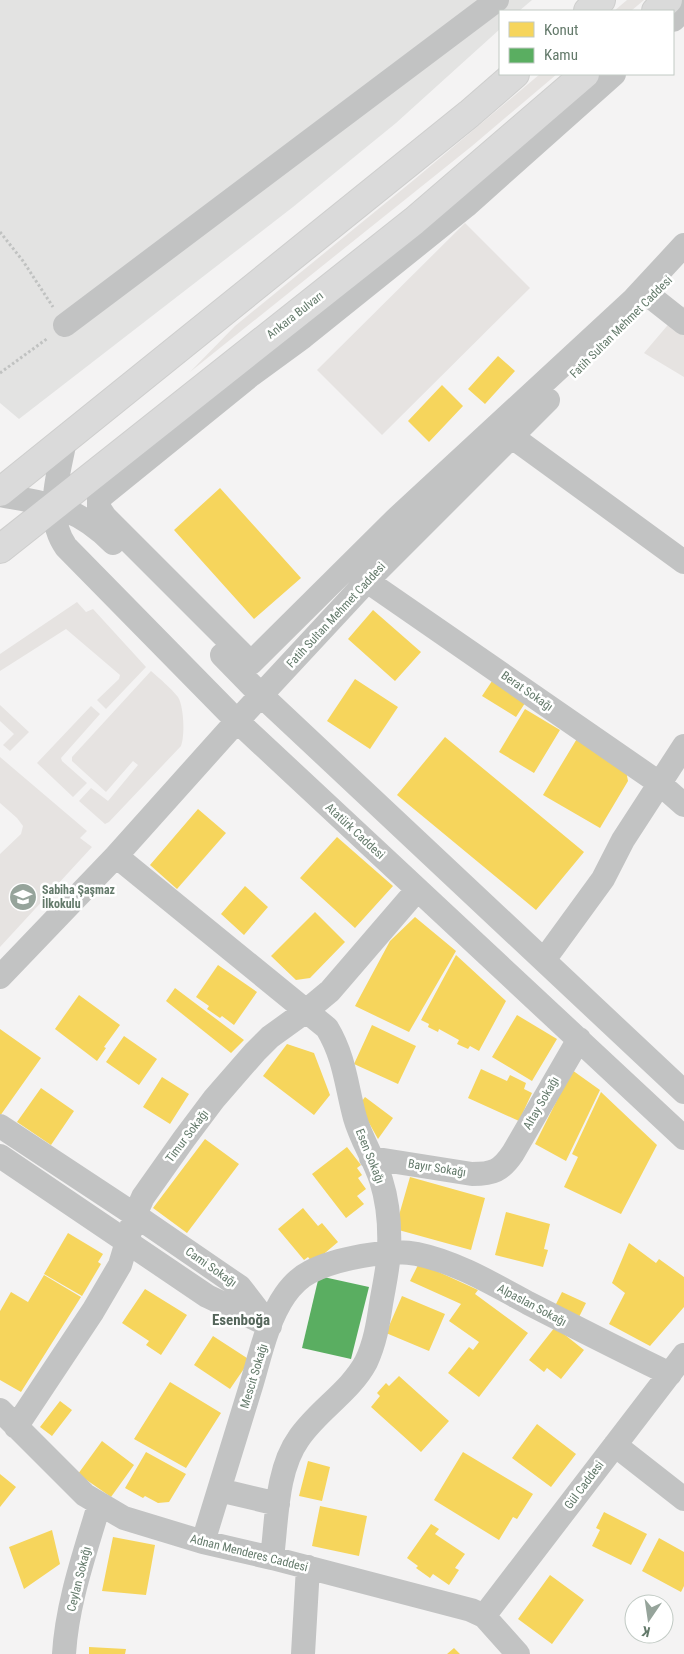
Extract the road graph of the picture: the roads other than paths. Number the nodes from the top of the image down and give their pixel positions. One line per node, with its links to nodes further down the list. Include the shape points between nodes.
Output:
1 (497, 0): 15 (street)
2 (601, 0): 4 (main road)
3 (668, 0): 5 (main road)
4 (589, 10)
5 (657, 10)
6 (684, 10): 7 (street)
7 (674, 19)
8 (514, 75): 17 (main road)
9 (584, 75): 19 (main road, Ankara Bulvarı, via 414,221)
10 (613, 75): 11 (street, via 466,206 103,495 99,499 99,508 251,663 396,519 634,299)
11 (684, 245)
12 (684, 264): 13 (street, Fatih Sultan Mehmet Caddesi)
13 (651, 297): 14 (street); 16 (street, Fatih Sultan Mehmet Caddesi)
14 (684, 323)
15 (65, 325)
16 (511, 436): 21 (street); 22 (street, Fatih Sultan Mehmet Caddesi)
17 (64, 440): 18 (main road); 19 (street, Atatürk Caddesi)
18 (0, 493): 19 (street)
19 (54, 506): 20 (main road, Ankara Bulvarı); 23 (street, via 74,512 105,535); 24 (street, Atatürk Caddesi, via 58,537 66,547)
20 (0, 549)
21 (684, 562)
22 (367, 581): 23 (street, Fatih Sultan Mehmet Caddesi); 26 (street, Berat Sokağı)
23 (261, 695): 24 (street, Fatih Sultan Mehmet Caddesi); 30 (street)
24 (237, 721): 28 (street, Fatih Sultan Mehmet Caddesi); 29 (street, Atatürk Caddesi)
25 (684, 746): 26 (street)
26 (659, 783): 27 (street, Berat Sokağı); 30 (street, via 604,878)
27 (684, 805)
28 (116, 856): 31 (street, Fatih Sultan Mehmet Caddesi); 32 (street, Esen Sokağı)
29 (418, 890): 32 (street, Timur Sokağı, via 330,990); 33 (street, Atatürk Caddesi)
30 (544, 960): 34 (street)
31 (0, 977)
32 (306, 1011): 38 (street, Esen Sokağı, via 327,1028 336,1042 357,1124); 40 (street, Timur Sokağı, via 270,1037 214,1099 143,1197)
33 (578, 1039): 36 (street, Atatürk Caddesi); 39 (street, Altay Sokağı)
34 (684, 1092)
35 (0, 1126): 40 (street, Cami Sokağı)
36 (684, 1138)
37 (0, 1156): 41 (street, Cami Sokağı)
38 (371, 1158): 39 (street, Bayır Sokağı, via 472,1174 485,1174); 42 (street, Esen Sokağı, via 386,1202)
39 (502, 1167)
40 (135, 1215): 41 (street, Timur Sokağı); 43 (street, Cami Sokağı, via 240,1287)
41 (127, 1240): 43 (street, Cami Sokağı, via 207,1296); 47 (street, Timur Sokağı, via 120,1265 93,1311)
42 (389, 1252): 43 (street, Mescit Sokağı, via 352,1259 309,1273 295,1282 285,1295); 45 (street, Alpaslan Sokağı, via 418,1254 443,1261); 52 (street, Esen Sokağı, via 372,1346 357,1377 319,1414 290,1452 284,1465)
43 (270, 1326): 49 (street, Mescit Sokağı)
44 (684, 1355): 45 (street, Gül Caddesi)
45 (670, 1374): 48 (street, Gül Caddesi)
46 (0, 1410): 47 (street, Adnan Menderes Caddesi)
47 (16, 1427): 51 (street, Adnan Menderes Caddesi, via 71,1483)
48 (615, 1444): 50 (street); 56 (street, Gül Caddesi)
49 (219, 1490): 52 (street); 53 (street, Mescit Sokağı)
50 (684, 1499)
51 (99, 1504): 53 (street, Adnan Menderes Caddesi, via 124,1518); 57 (street, Ceylan Sokağı, via 75,1592)
52 (278, 1504): 54 (street, Esen Sokağı)
53 (203, 1542): 54 (street, Adnan Menderes Caddesi)
54 (272, 1558): 55 (street, Adnan Menderes Caddesi)
55 (308, 1568): 56 (street, Adnan Menderes Caddesi, via 455,1605); 58 (street)
56 (484, 1616): 59 (street, Adnan Menderes Caddesi)
57 (64, 1654)
58 (303, 1654)
59 (518, 1654)

